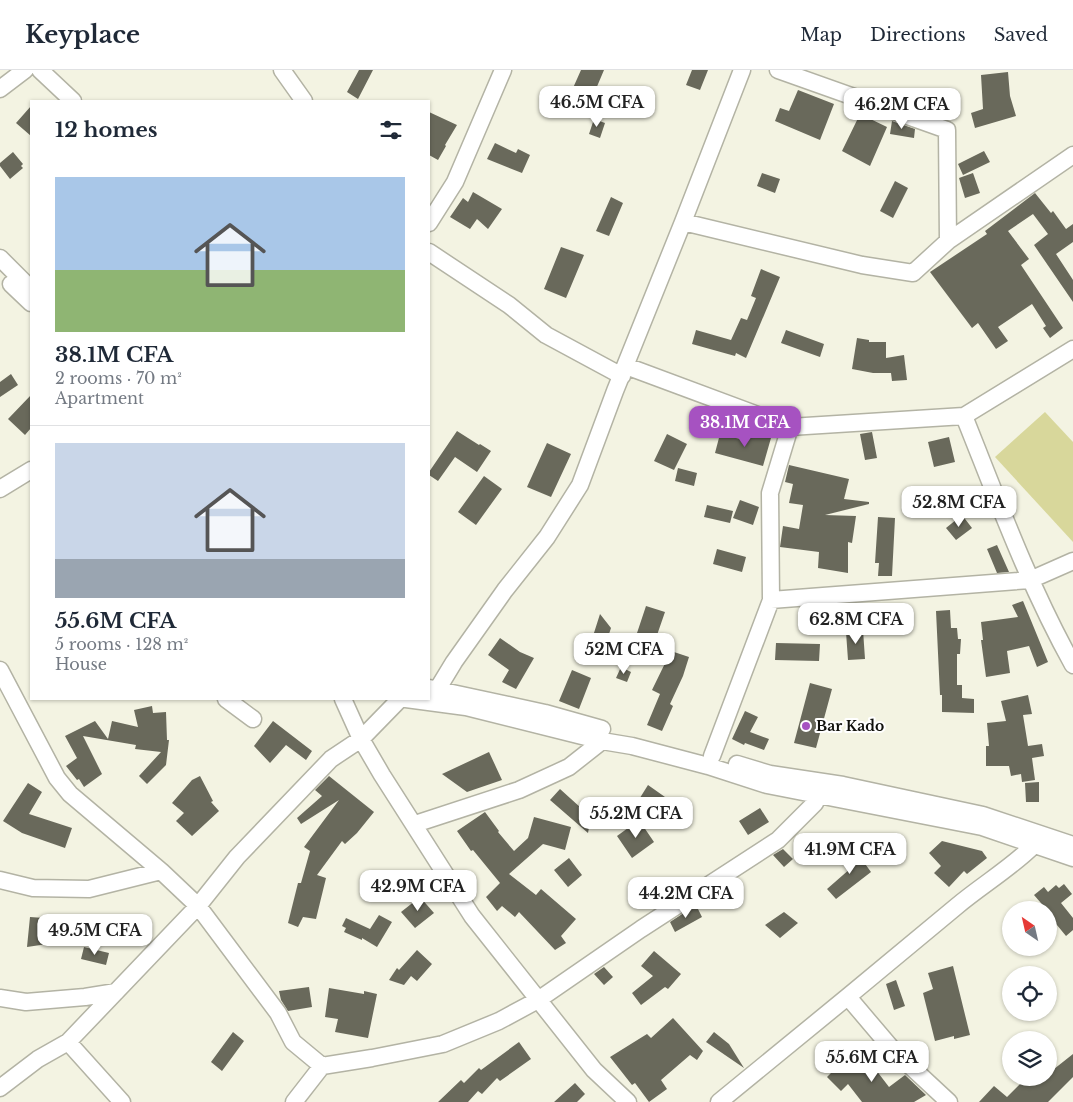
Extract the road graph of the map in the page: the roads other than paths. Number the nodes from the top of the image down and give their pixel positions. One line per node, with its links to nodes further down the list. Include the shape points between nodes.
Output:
1 (25, 70): 7 (street)
2 (40, 70): 8 (street)
3 (282, 70): 9 (street)
4 (503, 70): 11 (street, via 455,182)
5 (742, 70): 12 (street)
6 (778, 70): 13 (street, via 947,130)
7 (0, 89)
8 (72, 100)
9 (303, 100)
10 (1073, 155): 13 (street)
11 (430, 221)
12 (683, 222): 13 (street, via 862,265 913,273); 20 (street)
13 (948, 241)
14 (430, 253): 20 (street, via 509,304 546,335)
15 (0, 258): 17 (street)
16 (0, 273): 18 (street)
17 (30, 288)
18 (30, 302)
19 (1073, 348): 21 (street)
20 (624, 371): 22 (street); 30 (street, via 580,485 547,537)
21 (964, 416): 22 (street); 26 (street)
22 (790, 426): 27 (street, via 770,493)
23 (30, 471): 24 (street)
24 (0, 489)
25 (1073, 562): 26 (street)
26 (1030, 580): 27 (street); 28 (street)
27 (771, 600): 38 (street)
28 (1073, 665)
29 (0, 670): 44 (street, via 57,778 70,794)
30 (433, 689): 38 (street, via 545,713)
31 (227, 700): 35 (street)
32 (343, 700): 36 (street)
33 (399, 700): 36 (street)
34 (414, 700): 37 (street, via 466,707)
35 (253, 719)
36 (362, 739): 40 (street); 46 (street, via 331,759 237,856)
37 (602, 741): 39 (street, via 708,766 767,785); 40 (street, via 569,767 519,790)
38 (712, 756): 42 (street, via 770,774 843,785 983,815)
39 (819, 795): 41 (street, via 982,827); 50 (street, via 778,840)
40 (415, 824): 50 (street, via 472,916)
41 (1034, 845): 43 (street); 48 (street, via 978,887)
42 (1073, 845)
43 (1073, 858)
44 (161, 871): 45 (street, via 90,889 33,888); 46 (street)
45 (0, 880)
46 (198, 906): 47 (street); 52 (street, via 278,1013 293,1042)
47 (116, 992): 49 (street, via 26,1002); 51 (street)
48 (848, 997): 57 (street); 58 (street, via 893,1050)
49 (0, 998)
50 (538, 1000): 52 (street, via 500,1021 443,1044); 56 (street, via 594,1070)
51 (68, 1042): 53 (street, via 38,1059); 54 (street)
52 (322, 1066): 55 (street)
53 (0, 1088)
54 (122, 1102)
55 (294, 1102)
56 (628, 1102)
57 (720, 1102)
58 (949, 1102)

